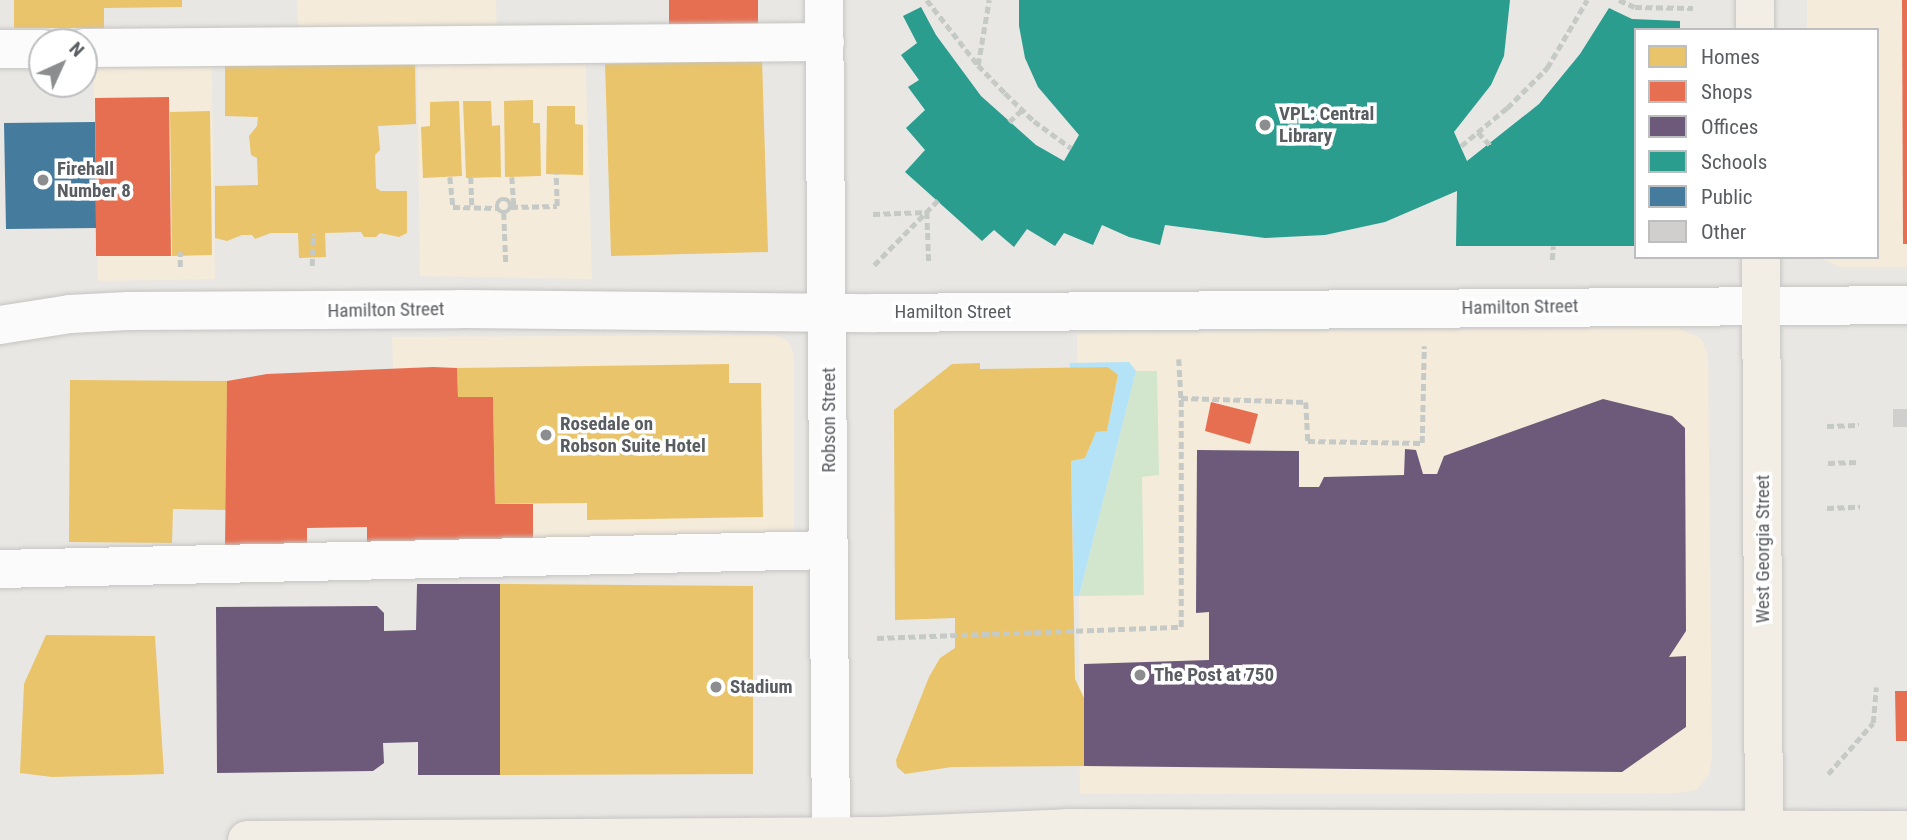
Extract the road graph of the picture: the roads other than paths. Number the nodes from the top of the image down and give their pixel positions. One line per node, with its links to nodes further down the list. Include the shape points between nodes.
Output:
1 (824, 0): 4 (street, Robson Street)
2 (1755, 0): 3 (main road)
3 (1755, 28)
4 (825, 42): 5 (street); 11 (street, Robson Street)
5 (98, 48)
6 (0, 49): 7 (street)
7 (28, 49)
8 (1761, 259): 9 (main road, West Georgia Street)
9 (1763, 305): 10 (street, Hamilton Street); 11 (street, Hamilton Street); 16 (main road, West Georgia Street)
10 (1907, 305)
11 (829, 312): 12 (street, Hamilton Street, via 128,311); 13 (street, Robson Street)
12 (0, 325)
13 (829, 550): 14 (street); 17 (street, Robson Street)
14 (0, 569)
15 (1907, 830): 16 (main road)
16 (1764, 835): 17 (main road, via 1068,828)
17 (832, 837): 18 (main road)
18 (578, 838): 19 (main road)
19 (247, 840)

